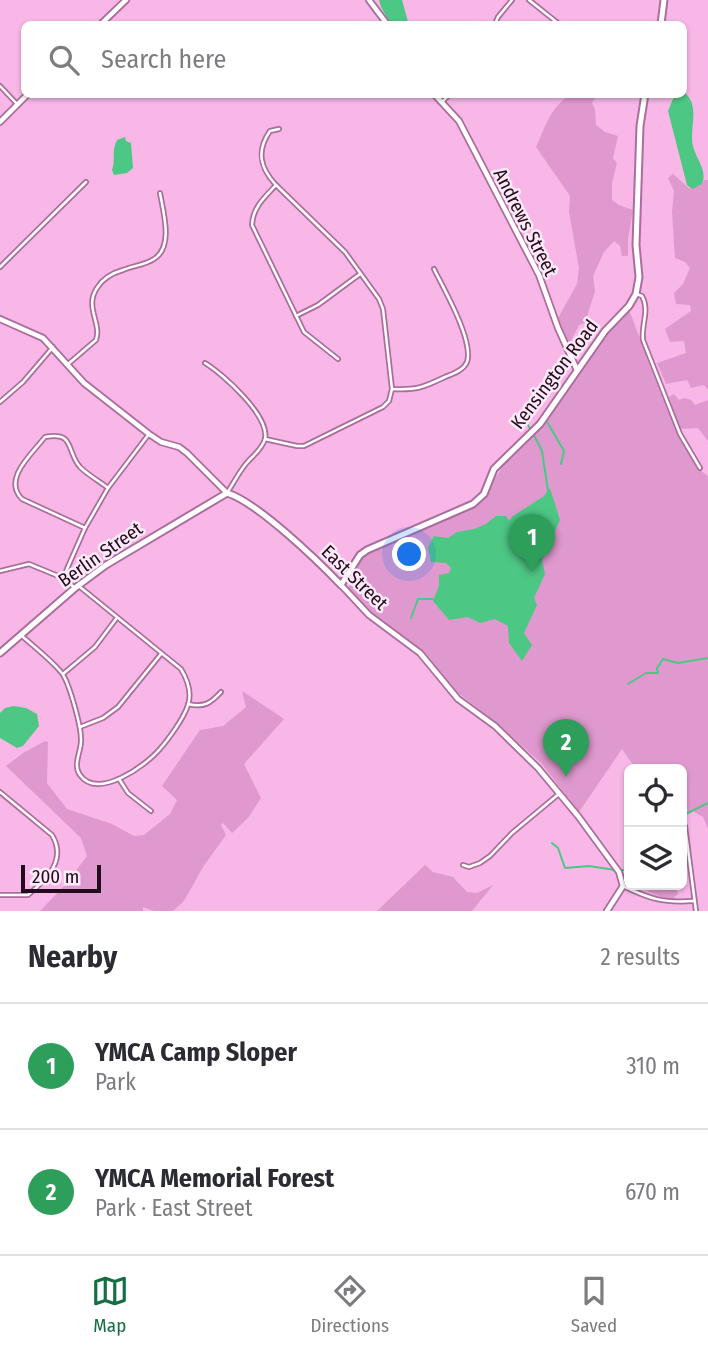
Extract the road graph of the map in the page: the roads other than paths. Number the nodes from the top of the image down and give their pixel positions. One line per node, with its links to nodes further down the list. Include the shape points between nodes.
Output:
1 (126, 0): 6 (street)
2 (369, 0): 7 (street)
3 (512, 0): 8 (street)
4 (529, 0): 9 (street)
5 (664, 0): 10 (main road)
6 (104, 21)
7 (385, 21)
8 (496, 21)
9 (555, 21)
10 (661, 21)
11 (0, 86): 17 (street)
12 (24, 98): 17 (street)
13 (438, 98): 16 (street, Andrews Street)
14 (446, 98): 16 (street)
15 (644, 98): 26 (main road)
16 (442, 102): 33 (street, Andrews Street, via 459,121 533,262)
17 (17, 104): 18 (street)
18 (0, 122)
19 (279, 129): 21 (street, via 270,131 261,152 266,175)
20 (86, 182): 23 (street)
21 (276, 185): 25 (street, via 345,252); 27 (street, via 257,206 252,225)
22 (160, 193): 32 (street, via 165,227 162,250 155,259 103,280 94,291 92,304 96,340)
23 (0, 267)
24 (434, 269): 34 (street, via 460,319 467,362 461,370 417,390)
25 (360, 274): 27 (street); 34 (street, via 383,309)
26 (636, 294): 33 (main road, Kensington Road); 38 (street, via 646,303 643,340 680,434)
27 (296, 316): 30 (street, via 311,339)
28 (0, 319): 29 (street, East Street, via 43,338)
29 (52, 347): 32 (street, East Street); 35 (street)
30 (338, 359)
31 (205, 363): 37 (street, via 255,411)
32 (67, 365): 36 (street, East Street)
33 (577, 370): 44 (main road, Kensington Road, via 540,424 494,469 479,499 367,550)
34 (392, 389): 37 (street, via 383,407 304,446)
35 (0, 402)
36 (149, 434): 39 (street); 40 (street, East Street, via 179,447)
37 (265, 439): 40 (street)
38 (700, 468)
39 (108, 488): 41 (street); 41 (street, via 81,468 63,437 45,438 17,474 16,493 22,499)
40 (227, 493): 44 (main road, East Street, via 245,501); 45 (main road, Berlin Street)
41 (85, 528): 43 (street)
42 (0, 571): 43 (street, via 29,564)
43 (63, 578): 45 (street)
44 (341, 585): 56 (street, East Street, via 369,615 420,653 458,699 495,726)
45 (76, 587): 46 (street); 47 (main road, Berlin Street)
46 (117, 618): 49 (street); 50 (street, via 81,662)
47 (21, 635): 48 (main road, Berlin Street); 50 (street)
48 (0, 653)
49 (161, 653): 52 (street, via 186,678); 53 (street, via 118,707)
50 (63, 674): 53 (street)
51 (221, 692): 52 (street, via 211,703)
52 (188, 704): 54 (street, via 157,753)
53 (80, 727): 54 (street, via 80,775 90,783 105,785)
54 (119, 779): 57 (street, via 128,793)
55 (0, 792): 61 (street, via 52,835 59,855 51,872 28,894)
56 (560, 793): 59 (street, via 490,856 469,867); 60 (street, East Street, via 619,872)
57 (151, 811)
58 (685, 827): 62 (street)
59 (463, 865)
60 (623, 886): 62 (street, via 668,903); 63 (street)
61 (0, 895)
62 (693, 901): 64 (street)
63 (607, 911)
64 (696, 911)

